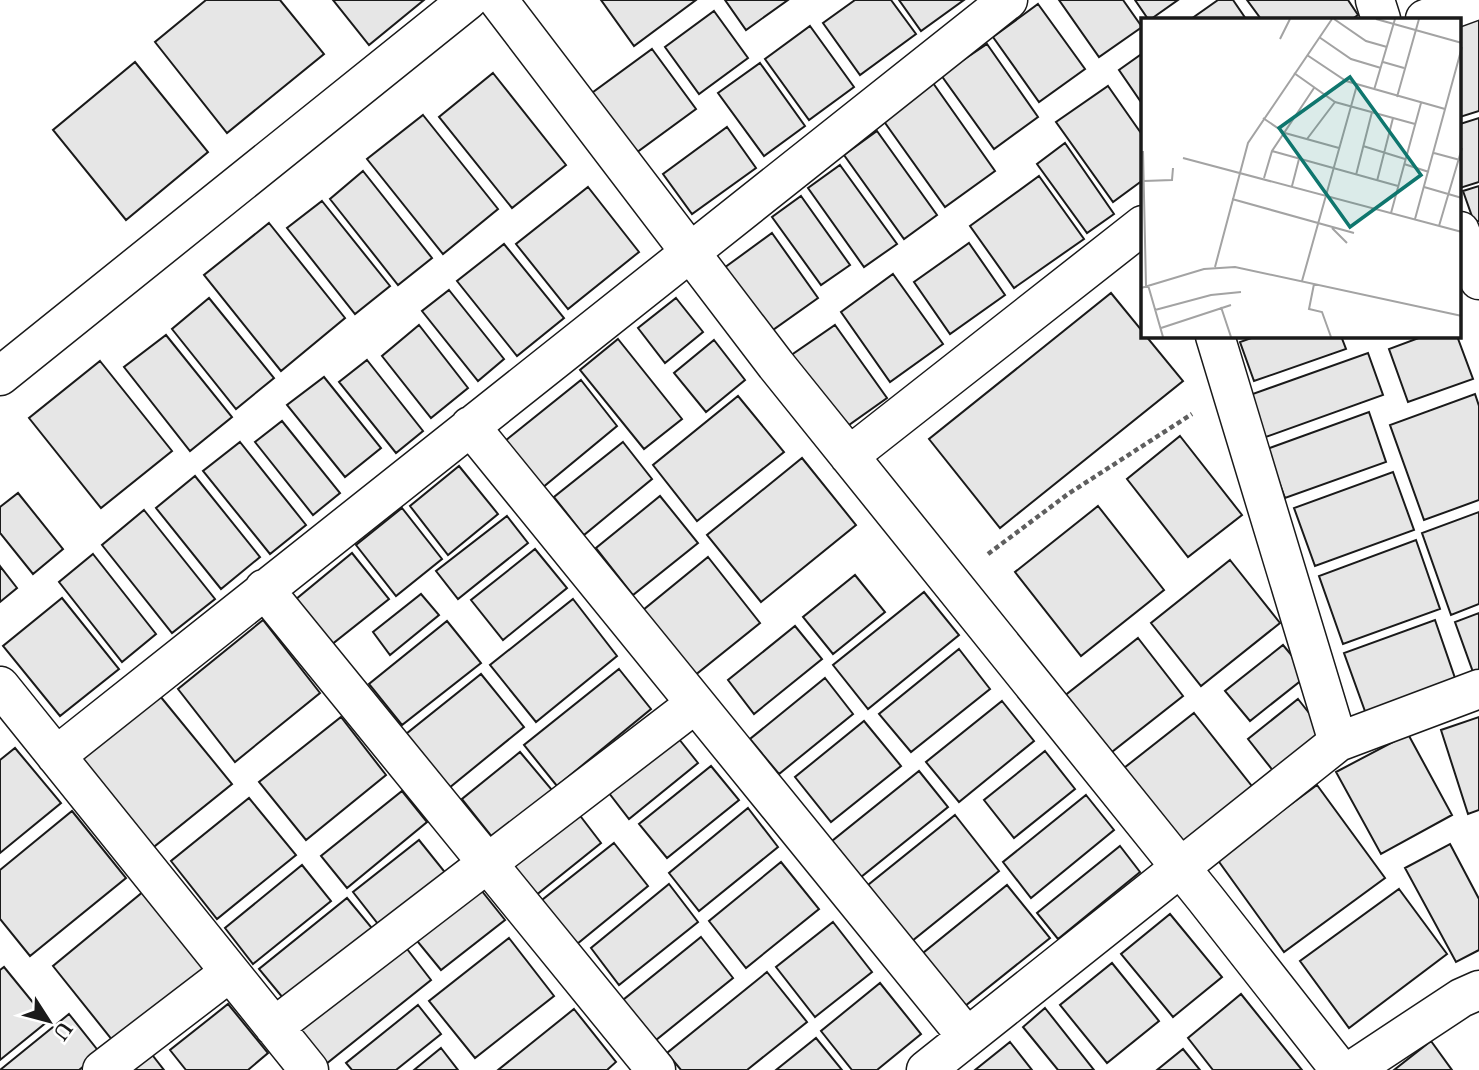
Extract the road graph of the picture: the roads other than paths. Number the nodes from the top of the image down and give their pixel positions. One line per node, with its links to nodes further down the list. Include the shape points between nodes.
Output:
1 (468, 0): 13 (street)
2 (498, 0): 10 (street)
3 (1008, 0): 10 (street)
4 (1375, 0): 6 (street)
5 (1477, 0): 7 (street)
6 (1381, 18)
7 (1428, 18)
8 (1141, 227): 15 (street)
9 (1462, 236): 11 (street)
10 (689, 251): 14 (street); 15 (street)
11 (1479, 280)
12 (1216, 338): 20 (street)
13 (0, 376)
14 (470, 425): 16 (street); 19 (street)
15 (849, 456): 23 (street)
16 (264, 589): 21 (street); 22 (street)
17 (0, 686): 21 (street)
18 (1479, 689): 20 (street)
19 (695, 704): 22 (street); 27 (street)
20 (1338, 742): 23 (street)
21 (56, 756): 24 (street)
22 (488, 864): 26 (street); 30 (street)
23 (1180, 866): 27 (street); 32 (street)
24 (230, 972): 26 (street); 28 (street)
25 (1479, 990): 33 (street)
26 (274, 1027): 29 (street)
27 (967, 1037): 31 (street)
28 (102, 1070)
29 (309, 1070)
30 (656, 1070)
31 (926, 1070)
32 (1340, 1070)
33 (1352, 1070)

